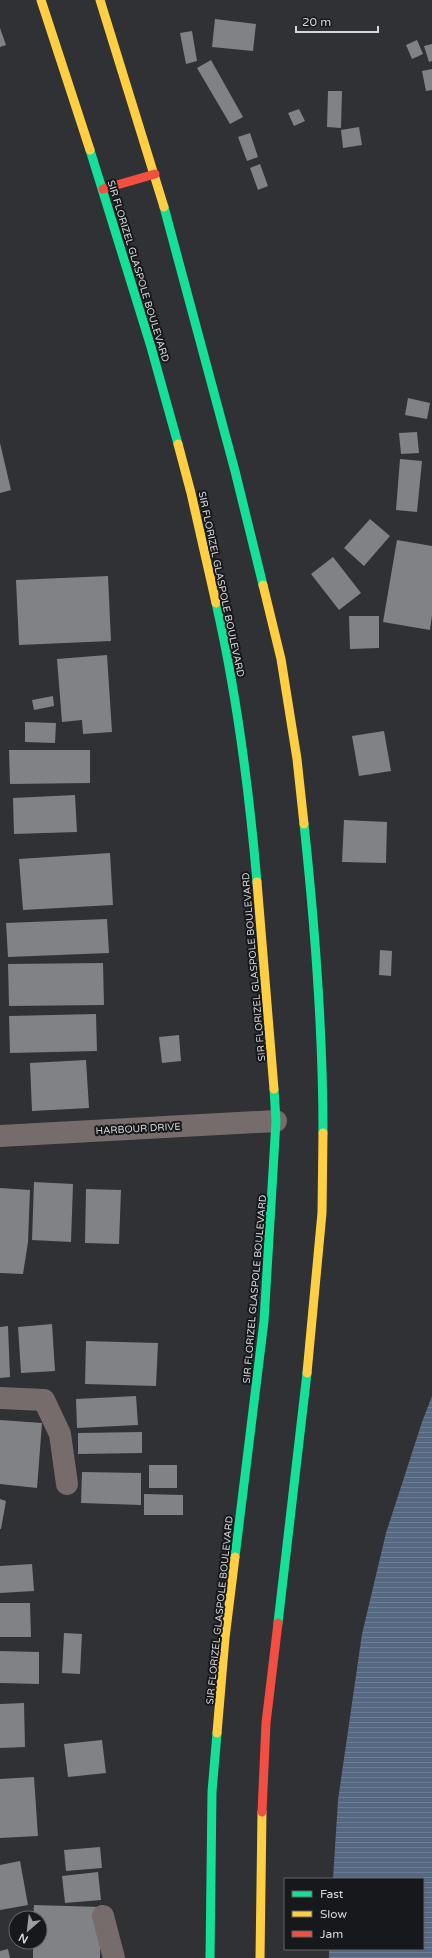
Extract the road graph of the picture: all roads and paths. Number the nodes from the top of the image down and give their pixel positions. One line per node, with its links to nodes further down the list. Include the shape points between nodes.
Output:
1 (40, 0): 4 (highway, SIR FLORIZEL GLASPOLE BOULEVARD)
2 (100, 0): 3 (highway)
3 (154, 174): 4 (highway); 12 (highway, via 235,471 281,659 297,759 316,940 323,1071 322,1213 305,1400 266,1724 261,1834)
4 (103, 189): 5 (highway, SIR FLORIZEL GLASPOLE BOULEVARD, via 191,492 230,663 252,825)
5 (276, 1121): 6 (street, HARBOUR DRIVE); 11 (highway, SIR FLORIZEL GLASPOLE BOULEVARD, via 264,1321 225,1638 213,1784)
6 (0, 1136)
7 (0, 1398): 8 (street, via 44,1400 60,1434)
8 (67, 1484)
9 (103, 1916): 10 (street)
10 (114, 1958)
11 (210, 1958)
12 (260, 1958)

